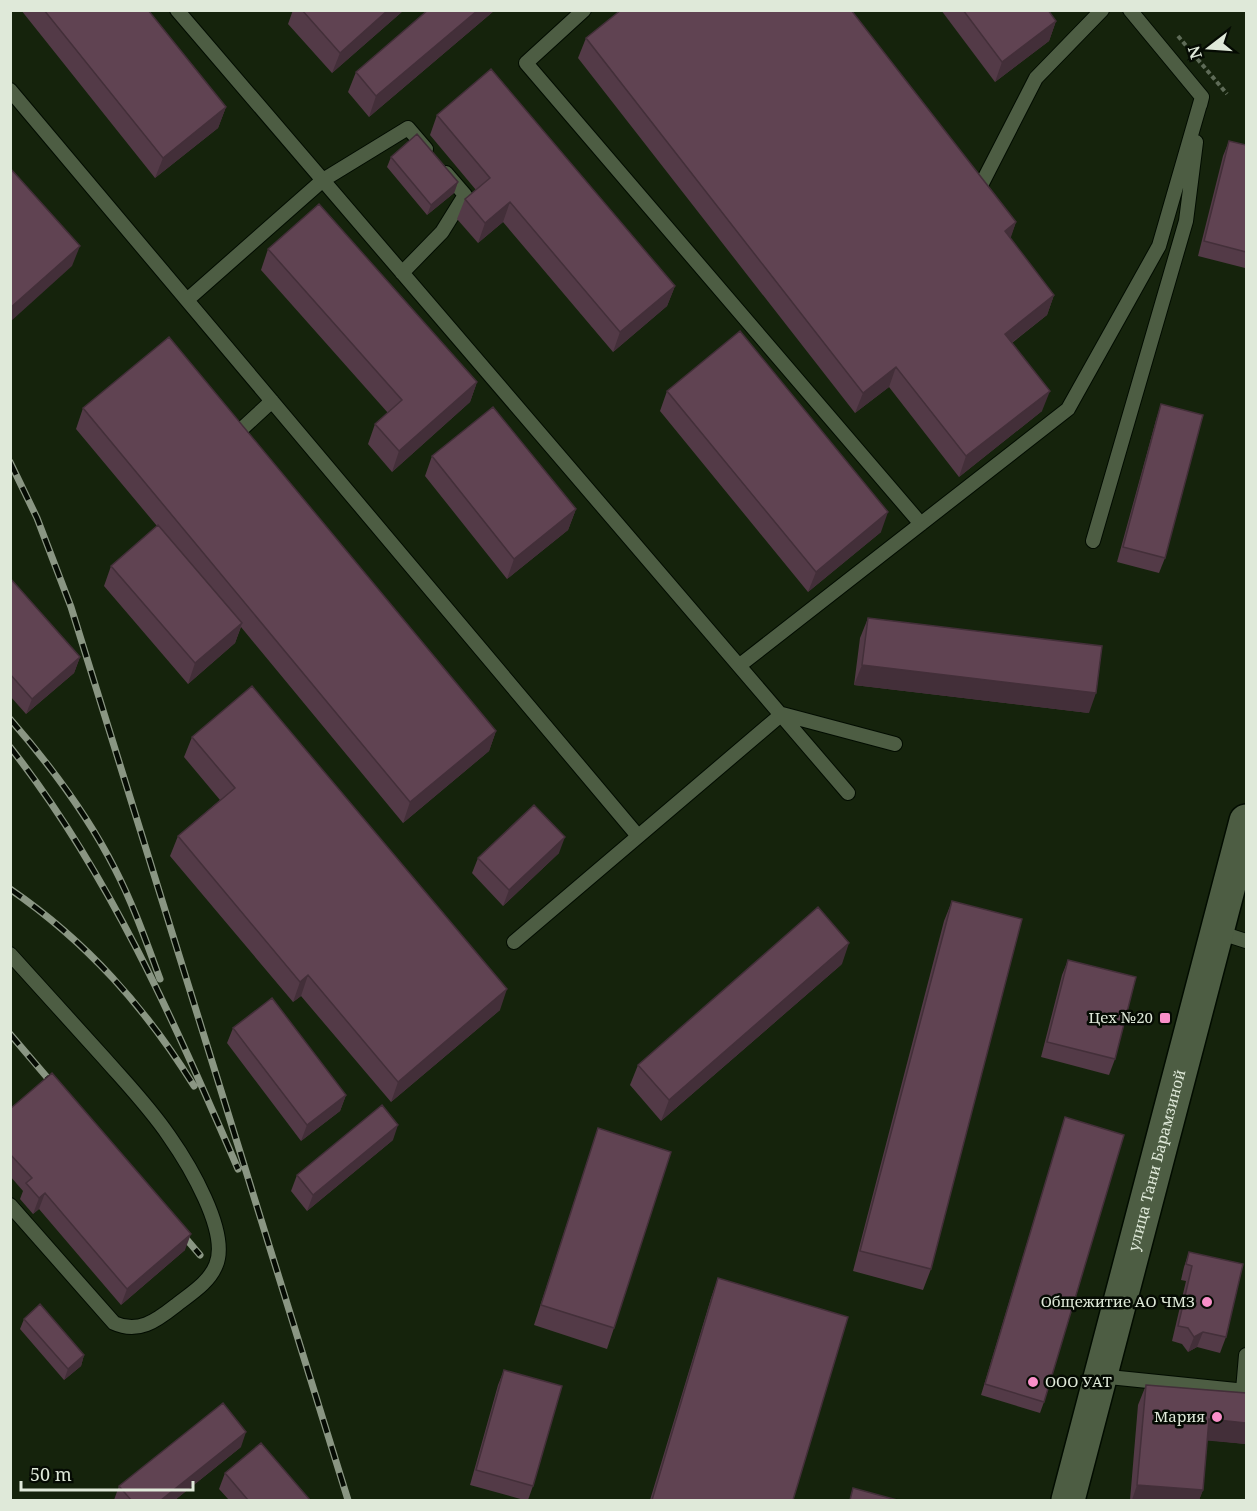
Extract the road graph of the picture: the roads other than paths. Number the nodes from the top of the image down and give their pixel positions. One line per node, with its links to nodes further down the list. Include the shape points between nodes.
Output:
1 (177, 10): 7 (lane)
2 (584, 10): 13 (lane, via 526,63)
3 (1102, 10): 8 (lane, via 1036,78)
4 (1130, 10): 6 (lane)
5 (10, 90): 10 (lane)
6 (1202, 97): 13 (lane, via 1159,246 1068,409); 14 (lane, via 1186,221)
7 (323, 180): 9 (lane); 9 (lane, via 408,128 465,195 442,232); 10 (lane)
8 (976, 196)
9 (402, 273): 15 (lane)
10 (187, 300): 11 (lane)
11 (272, 401): 12 (lane); 20 (lane)
12 (230, 440)
13 (921, 524): 15 (lane)
14 (1093, 541)
15 (740, 665): 16 (lane)
16 (782, 714): 17 (lane); 18 (lane); 20 (lane)
17 (895, 744)
18 (848, 793)
19 (1246, 821): 21 (street, улица Тани Барамзиной)
20 (638, 836): 22 (lane)
21 (1232, 937): 26 (street, улица Тани Барамзиной)
22 (514, 942)
23 (10, 954): 24 (lane, via 146,1104 170,1137 211,1212 218,1233 217,1264 201,1286 158,1319 135,1329 122,1327 114,1323)
24 (10, 1205)
25 (1246, 1355): 27 (lane)
26 (1099, 1376): 27 (lane); 28 (street, улица Тани Барамзиной)
27 (1245, 1390)
28 (1068, 1500)

